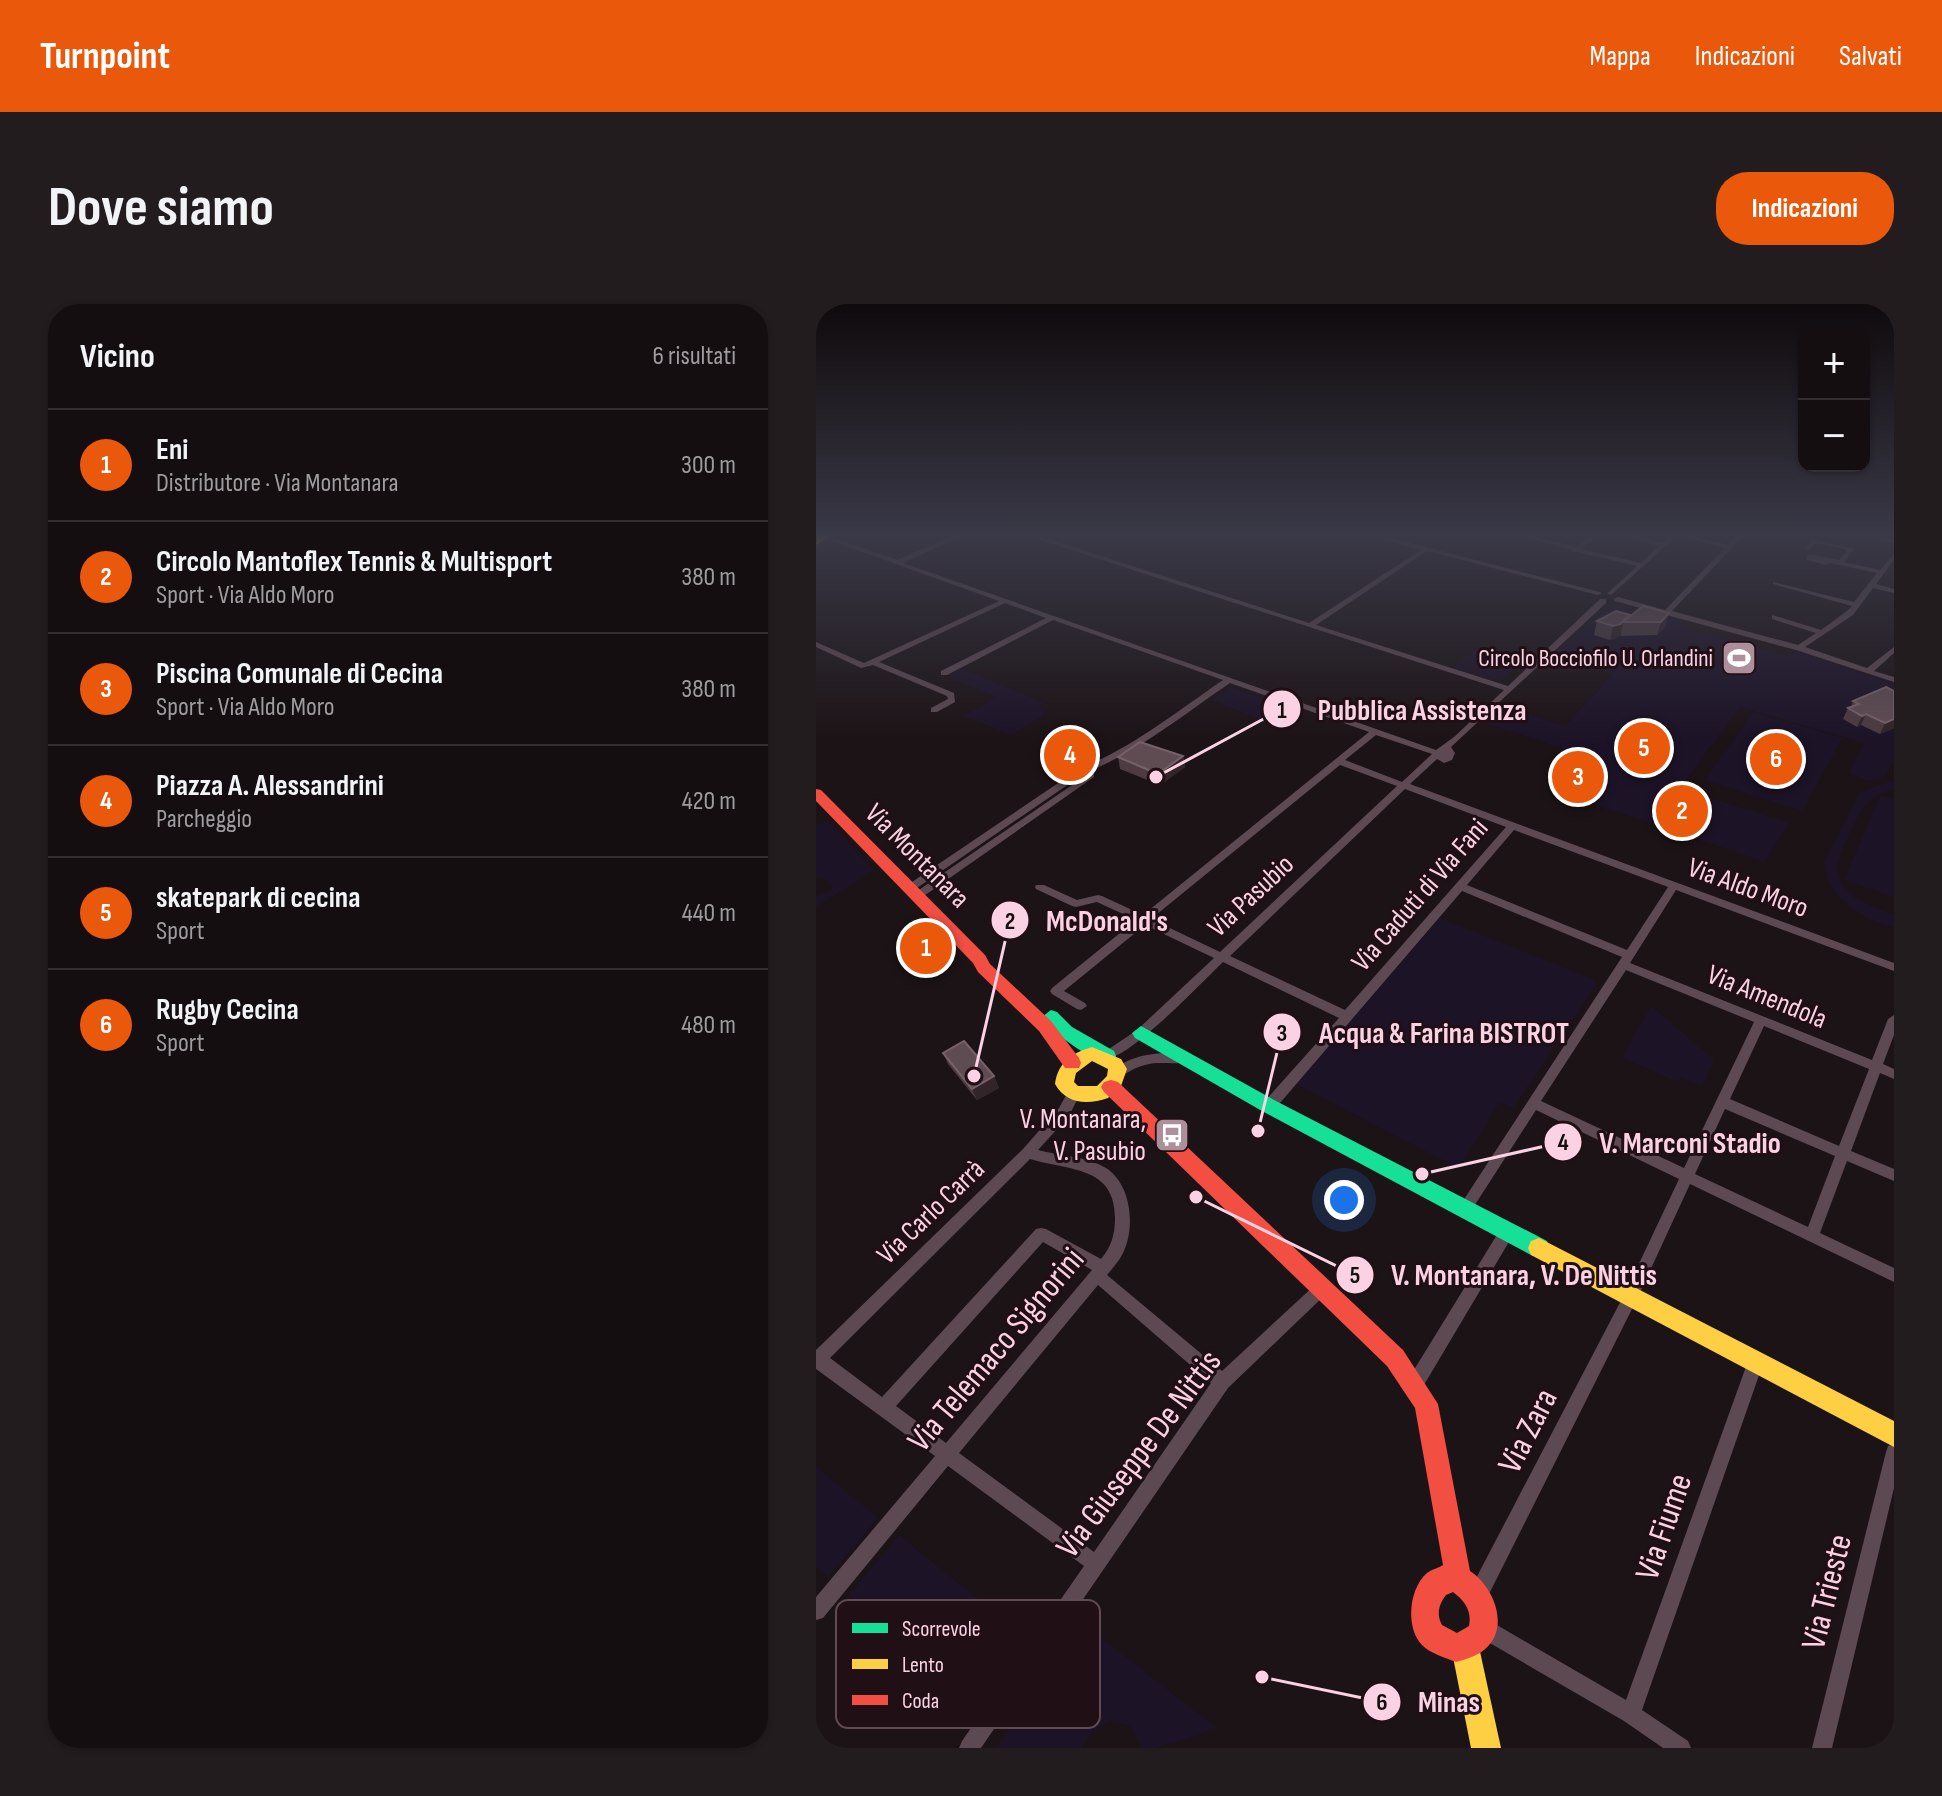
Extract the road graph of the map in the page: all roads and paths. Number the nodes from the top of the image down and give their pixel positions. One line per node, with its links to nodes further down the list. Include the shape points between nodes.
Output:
1 (999, 603): 18 (street)
2 (1007, 603): 11 (street)
3 (1239, 603): 13 (street)
4 (1344, 603): 13 (street)
5 (1593, 603): 23 (street, Via Pasubio)
6 (1633, 603): 10 (street)
7 (1675, 603): 10 (street)
8 (1850, 603): 9 (street)
9 (1856, 605): 14 (street)
10 (1666, 613): 16 (street)
11 (1053, 617): 20 (street); 21 (street)
12 (1775, 617): 14 (street)
13 (1309, 626): 23 (street)
14 (1821, 632): 16 (street)
15 (816, 644): 18 (street)
16 (1799, 648): 19 (street)
17 (1894, 649): 19 (street)
18 (868, 664): 24 (street, via 951,695 952,700)
19 (1869, 671): 22 (street)
20 (944, 673)
21 (1228, 680): 25 (street); 37 (street)
22 (1894, 680)
23 (1509, 689): 26 (street, Via Pasubio)
24 (934, 710)
25 (1373, 733): 27 (street); 29 (street)
26 (1457, 739): 27 (street, Via Pasubio); 28 (street)
27 (1439, 752): 28 (street); 30 (street, Via Pasubio)
28 (1451, 755): 30 (street, Via Pasubio)
29 (1338, 761): 31 (street, Via Aldo Moro); 38 (street)
30 (1424, 769): 31 (street, Via Pasubio)
31 (1406, 786): 33 (street, Via Aldo Moro); 39 (street, Via Pasubio)
32 (816, 793): 37 (main road, Via Montanara)
33 (1513, 825): 34 (street, Via Caduti di Via Fani); 35 (street, Via Aldo Moro)
34 (1460, 886): 41 (street, Via Amendola); 44 (street, Via Caduti di Via Fani)
35 (1674, 886): 41 (street); 42 (street, Via Aldo Moro)
36 (1040, 887): 38 (street, via 1076,904 1098,898)
37 (913, 892): 40 (main road, Via Montanara)
38 (1143, 920): 39 (street); 43 (street, via 1056,991)
39 (1221, 956): 44 (street); 47 (street, Via Pasubio)
40 (979, 959): 48 (main road, Via Montanara, via 997,964 1066,1032); 50 (main road, Via Montanara, via 1056,1039)
41 (1625, 960): 46 (street, Via Amendola); 56 (street)
42 (1894, 967)
43 (1081, 1006)
44 (1346, 1016): 57 (street, Via Caduti di Via Fani)
45 (1894, 1019): 51 (street)
46 (1760, 1021): 51 (street, Via Amendola); 55 (street, Via Zara)
47 (1141, 1033): 48 (street, Via Pasubio); 49 (main road)
48 (1107, 1056): 50 (main road, via 1085,1056); 53 (main road, via 1118,1065)
49 (1183, 1059): 53 (street, via 1135,1061); 57 (main road)
50 (1072, 1063): 54 (main road, via 1064,1084)
51 (1876, 1067): 52 (street, Via Amendola); 59 (street)
52 (1894, 1074)
53 (1115, 1080): 54 (main road, via 1097,1095); 67 (main road)
54 (1074, 1094): 58 (street, Via Carlo Carrà)
55 (1721, 1101): 59 (street); 61 (street, Via Zara)
56 (1533, 1103): 61 (street); 62 (street)
57 (1269, 1106): 62 (main road)
58 (1028, 1153): 65 (street, Via Telemaco Signorini, via 1092,1168 1120,1197 1123,1234); 69 (street, Via Carlo Carrà)
59 (1845, 1154): 60 (street); 64 (street)
60 (1894, 1175)
61 (1687, 1176): 64 (street); 68 (street, Via Zara)
62 (1466, 1207): 63 (main road)
63 (1508, 1230): 68 (main road); 72 (street)
64 (1812, 1236): 66 (street)
65 (1101, 1273): 71 (street); 73 (street, via 1041,1234); 76 (street, Via Telemaco Signorini)
66 (1894, 1275)
67 (1321, 1289): 71 (street, Via Giuseppe De Nittis); 72 (main road, via 1395,1358)
68 (1631, 1296): 70 (main road); 79 (street, Via Zara)
69 (817, 1360): 73 (street)
70 (1756, 1361): 74 (main road); 84 (street, Via Fiume)
71 (1222, 1382): 77 (street, Via Giuseppe De Nittis)
72 (1415, 1384): 78 (main road, via 1426,1404)
73 (884, 1407): 76 (street)
74 (1894, 1434)
75 (1894, 1452): 89 (street, Via Trieste)
76 (948, 1455): 77 (street); 81 (street, Via Telemaco Signorini)
77 (1094, 1563): 80 (street, Via Giuseppe De Nittis)
78 (1456, 1578): 79 (main road); 83 (main road, via 1437,1583 1424,1612 1438,1641)
79 (1479, 1593): 82 (main road)
80 (1069, 1600)
81 (816, 1611)
82 (1483, 1628): 83 (main road); 84 (street)
83 (1465, 1647): 87 (main road)
84 (1631, 1714): 88 (street)
85 (983, 1728): 86 (street, Via Giuseppe De Nittis)
86 (969, 1748)
87 (1486, 1748)
88 (1681, 1748)
89 (1822, 1748)

